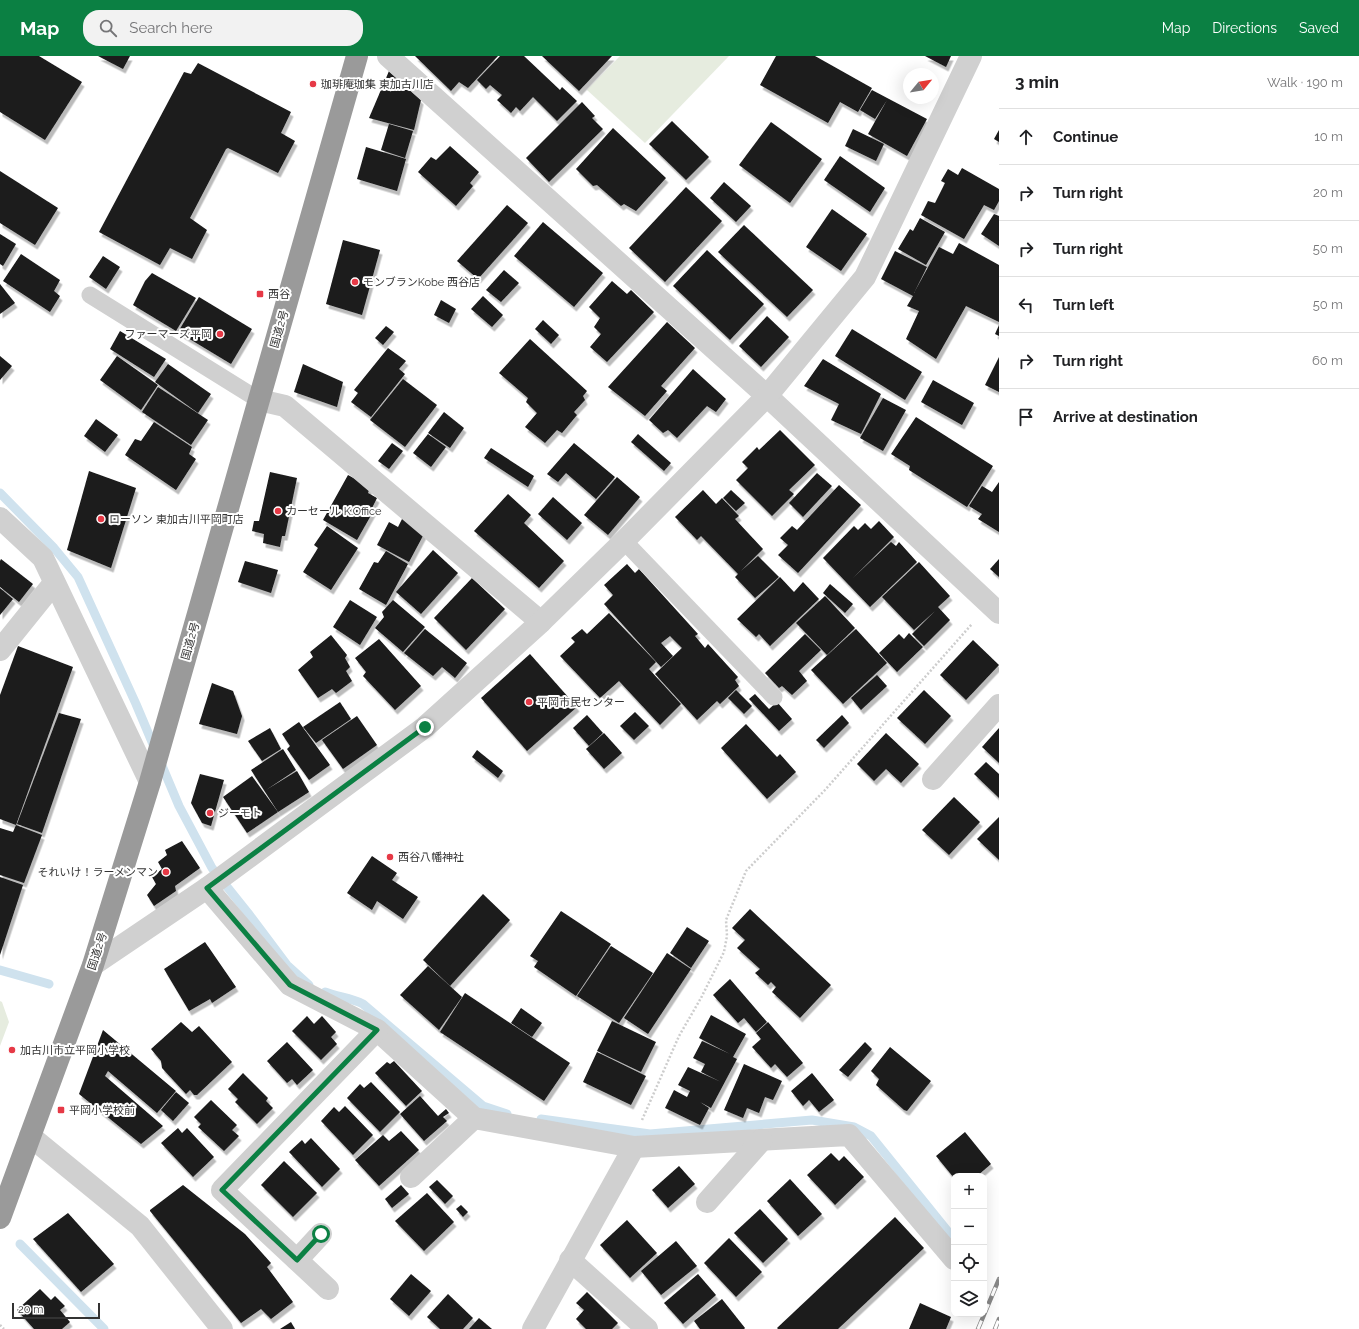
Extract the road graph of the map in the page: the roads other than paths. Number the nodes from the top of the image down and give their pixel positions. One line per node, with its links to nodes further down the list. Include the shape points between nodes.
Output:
1 (357, 56): 6 (highway, 国道2号)
2 (388, 56): 5 (street)
3 (971, 56): 5 (street, via 865,277)
4 (90, 295): 6 (lane)
5 (767, 396): 8 (street); 10 (street)
6 (259, 400): 11 (street, via 285,406); 15 (highway, 国道2号)
7 (0, 518): 9 (street, via 43,558)
8 (624, 541): 11 (street); 13 (lane)
9 (54, 583): 12 (street); 15 (street)
10 (997, 610)
11 (541, 622): 17 (street, via 425,727)
12 (0, 650)
13 (774, 697)
14 (999, 705): 16 (street)
15 (152, 775): 18 (highway, 国道2号)
16 (933, 779)
17 (208, 887): 18 (street); 19 (street, via 290,985)
18 (93, 965): 21 (highway, 国道2号)
19 (377, 1030): 20 (street); 29 (street, via 222,1190)
20 (474, 1118): 23 (street); 24 (street)
21 (30, 1136): 26 (highway, 国道2号); 32 (street, via 140,1226)
22 (762, 1140): 23 (street); 25 (street); 28 (street, via 849,1135)
23 (634, 1147): 30 (street)
24 (411, 1177)
25 (707, 1202)
26 (0, 1218)
27 (321, 1234): 29 (street)
28 (951, 1255)
29 (297, 1260): 31 (street)
30 (570, 1260): 33 (street); 34 (street)
31 (328, 1288)
32 (222, 1329)
33 (533, 1329)
34 (647, 1329)

